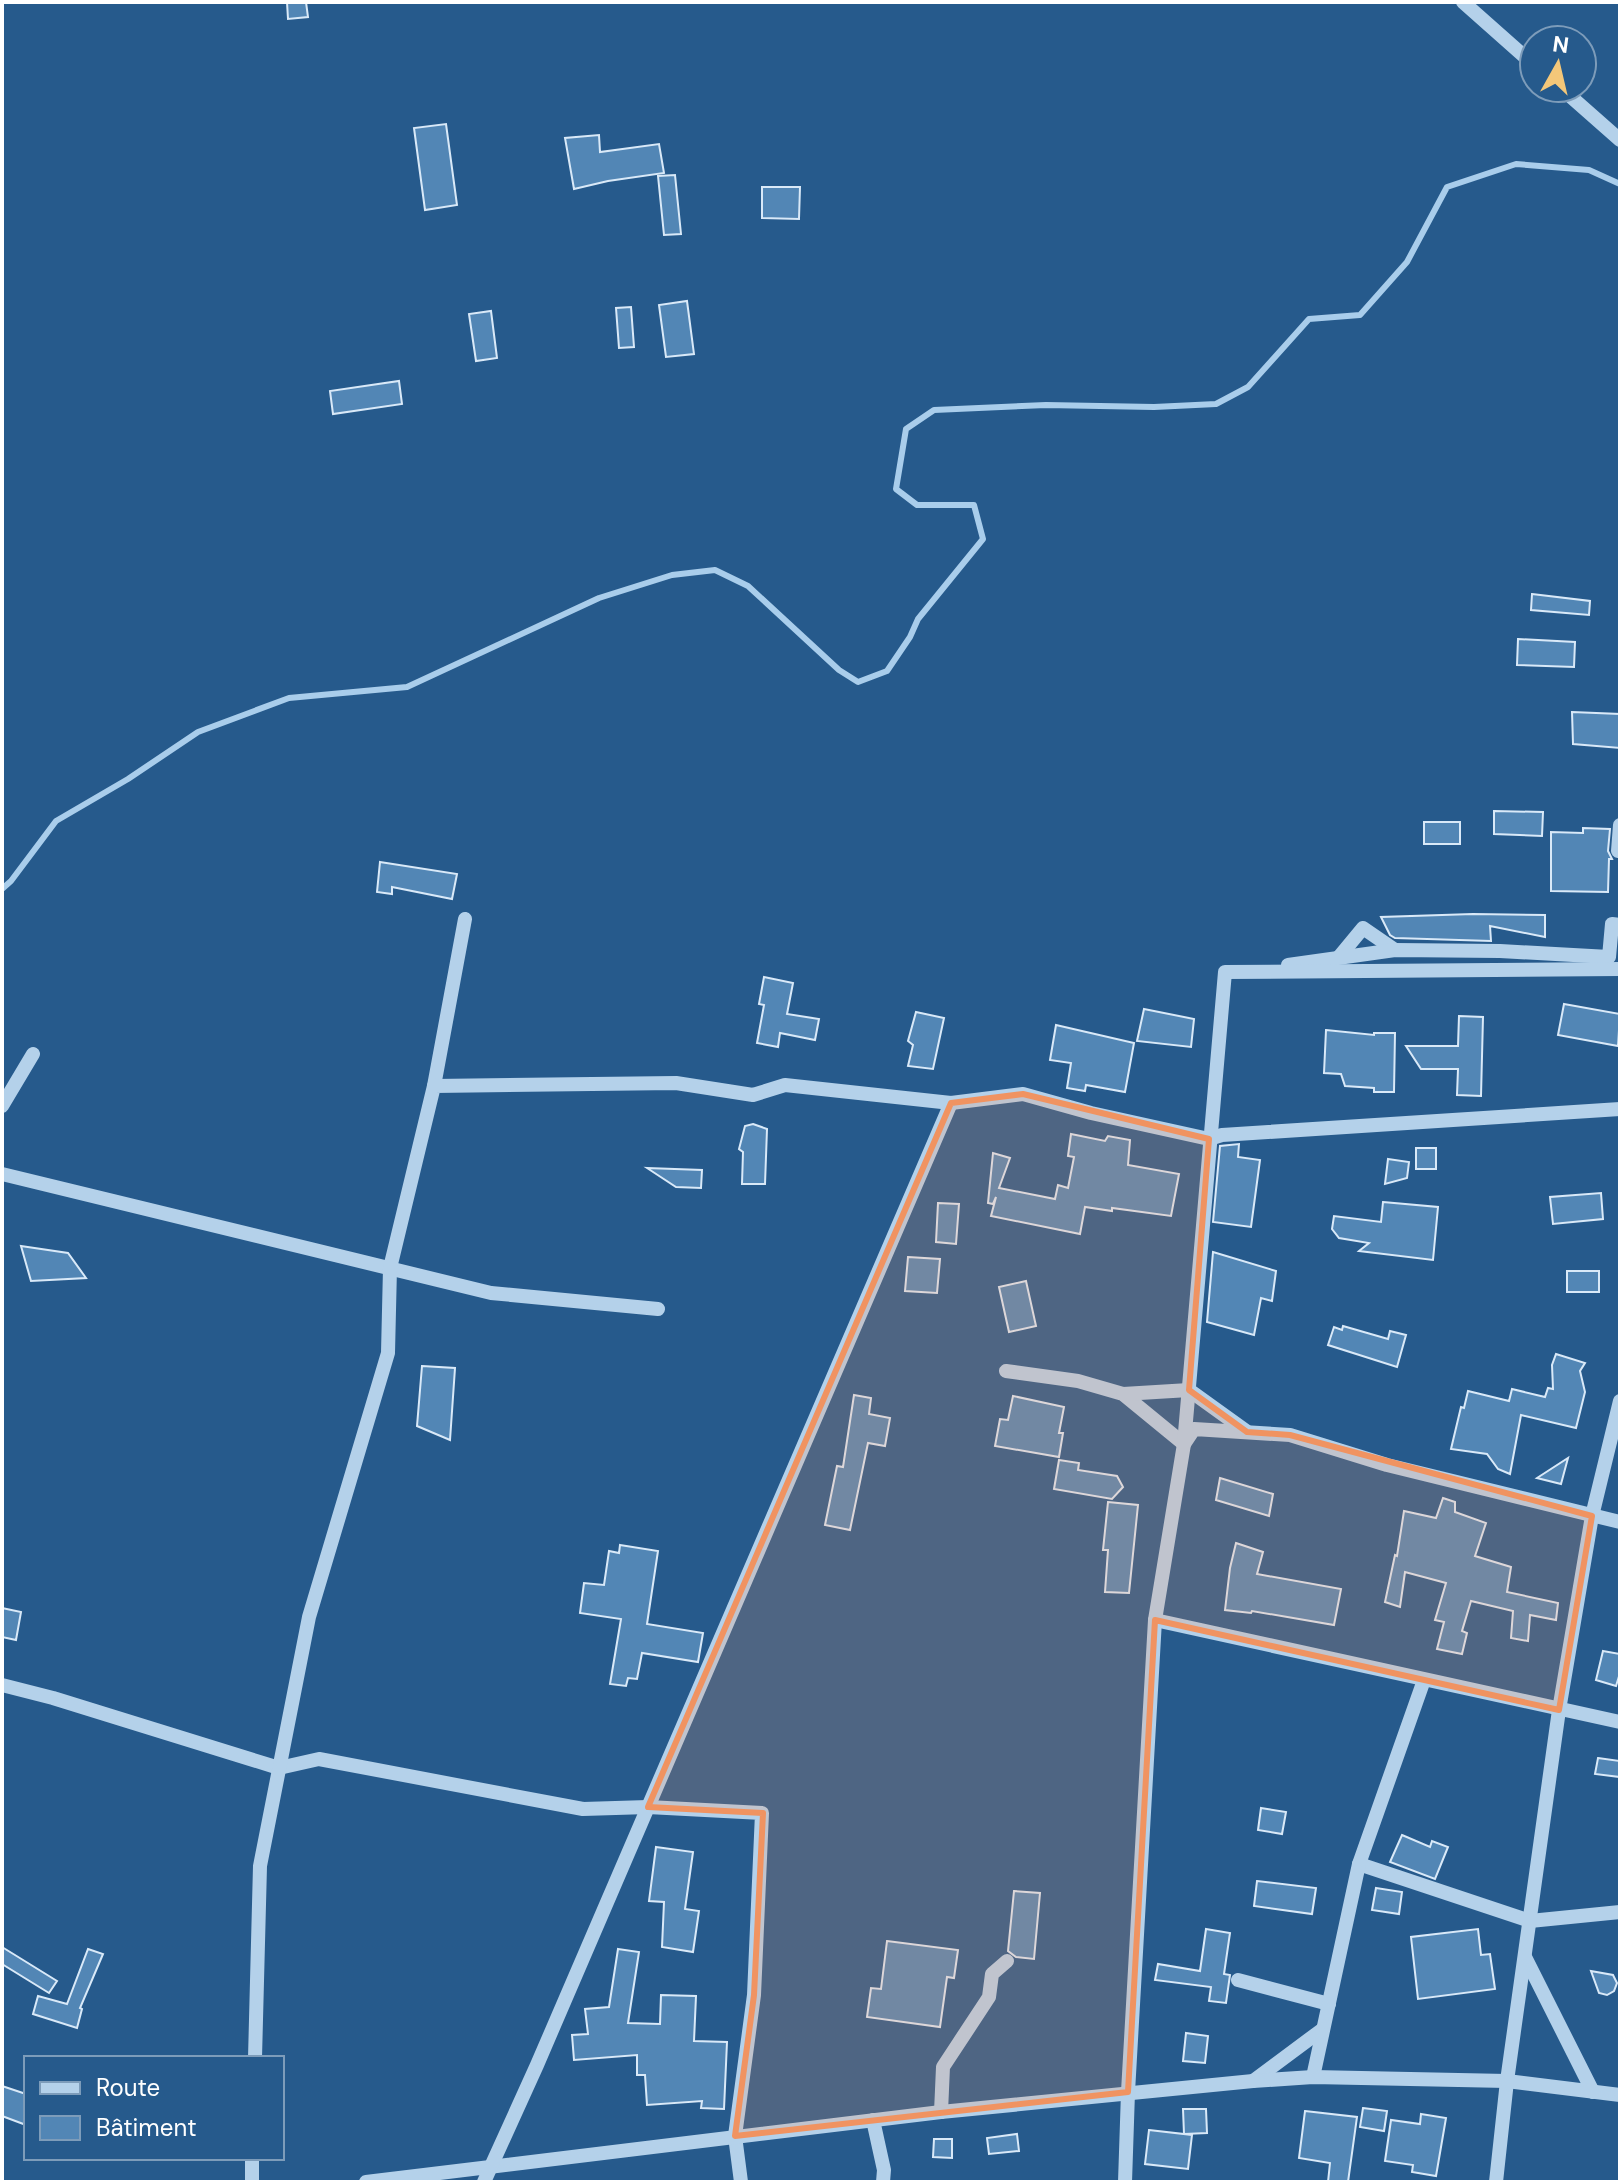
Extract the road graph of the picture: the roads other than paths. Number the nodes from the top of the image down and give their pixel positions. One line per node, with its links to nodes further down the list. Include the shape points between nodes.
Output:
1 (1463, 2): 2 (street)
2 (1518, 51)
3 (1579, 104): 4 (street)
4 (1620, 140)
5 (1620, 825): 6 (street)
6 (1618, 851)
7 (465, 919): 14 (street)
8 (1620, 925): 9 (street, via 1612,924 1609,957)
9 (1395, 950): 10 (street); 10 (street, via 1363,928)
10 (1339, 957): 12 (street, via 1286,965)
11 (1620, 969): 12 (street)
12 (1278, 972): 18 (street, via 1225,972)
13 (33, 1054): 16 (street)
14 (434, 1086): 15 (street, via 676,1083 753,1095 785,1085); 20 (street)
15 (951, 1103): 18 (street, via 1023,1094); 36 (street)
16 (2, 1106)
17 (1620, 1109): 18 (street)
18 (1209, 1139): 23 (street)
19 (2, 1174): 20 (street)
20 (390, 1268): 21 (street, via 491,1293); 35 (street, via 388,1353 309,1617)
21 (658, 1309)
22 (1006, 1371): 24 (street, via 1078,1381)
23 (1189, 1390): 24 (street); 26 (street); 27 (street)
24 (1123, 1394): 27 (street)
25 (1620, 1401): 28 (street)
26 (1247, 1432): 27 (street, via 1194,1429); 28 (street, via 1290,1435)
27 (1184, 1444): 30 (street)
28 (1592, 1516): 29 (street); 33 (street)
29 (1620, 1522)
30 (1155, 1620): 31 (street); 49 (street)
31 (1424, 1680): 33 (street); 37 (street)
32 (2, 1685): 35 (street)
33 (1559, 1710): 34 (street); 39 (street)
34 (1620, 1722)
35 (279, 1768): 36 (street, via 319,1759 583,1809); 45 (street, via 260,1866)
36 (648, 1807): 54 (street, via 762,1813 754,1995); 56 (street)
37 (1359, 1864): 39 (street); 43 (street)
38 (1620, 1912): 39 (street)
39 (1530, 1921): 40 (street)
40 (1525, 1957): 48 (street); 50 (street)
41 (1007, 1961): 52 (street, via 992,1974 989,1997 943,2067)
42 (1238, 1980): 43 (street)
43 (1329, 2004): 44 (street)
44 (1323, 2029): 46 (street); 47 (street)
45 (255, 2056)
46 (1313, 2077): 47 (street); 48 (street)
47 (1253, 2081): 49 (street)
48 (1507, 2081): 50 (street); 63 (street)
49 (1128, 2092): 52 (street); 62 (street)
50 (1593, 2092): 51 (street)
51 (1620, 2095)
52 (941, 2112): 53 (street)
53 (873, 2120): 54 (street); 61 (street)
54 (735, 2136): 56 (street); 60 (street)
55 (252, 2160): 57 (street)
56 (492, 2166): 58 (street); 59 (street)
57 (252, 2182)
58 (366, 2182)
59 (484, 2182)
60 (741, 2182)
61 (883, 2182)
62 (1125, 2182)
63 (1496, 2182)

